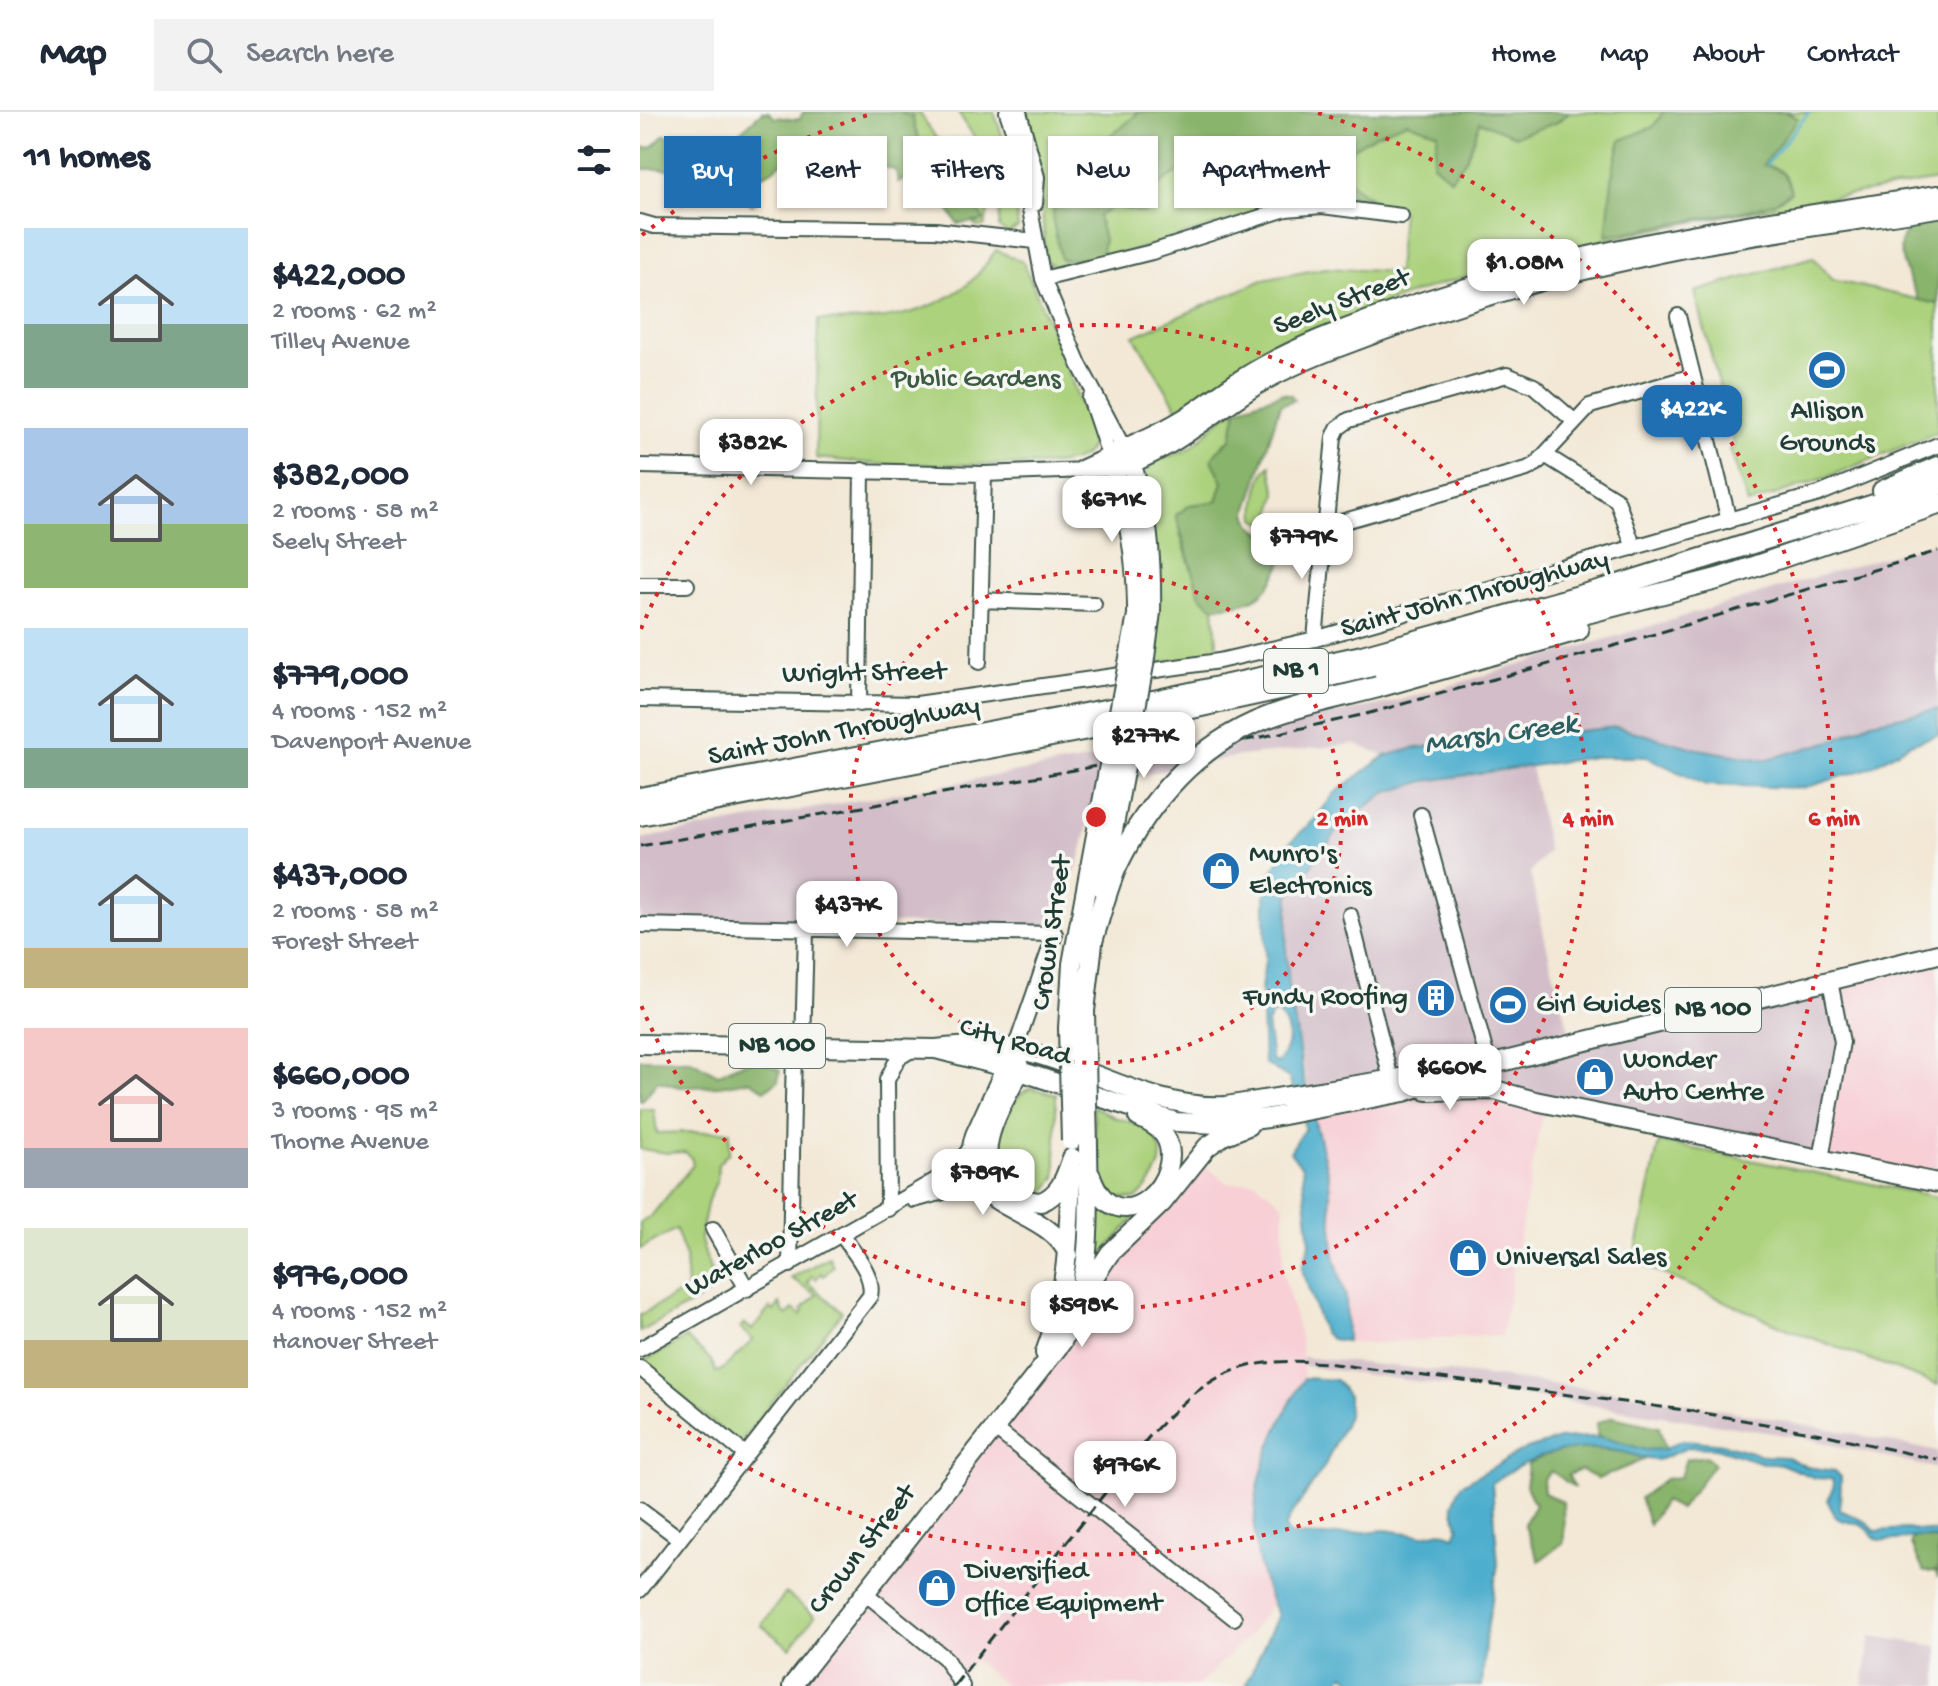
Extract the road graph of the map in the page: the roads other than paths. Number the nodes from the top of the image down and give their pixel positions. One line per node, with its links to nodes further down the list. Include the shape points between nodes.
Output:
1 (1007, 112): 7 (street)
2 (1019, 112): 7 (street, via 1037,177)
3 (1938, 195): 15 (main road, Seely Street, via 1640,244 1443,294 1290,352)
4 (1938, 208): 15 (main road, Seely Street, via 1650,255 1450,307 1283,371 1177,439)
5 (1401, 216): 9 (street, via 1322,206 1286,209 1152,252)
6 (640, 222): 8 (street, via 944,231)
7 (1034, 224): 8 (street)
8 (1035, 241): 9 (street)
9 (1043, 279): 15 (street)
10 (1678, 316): 11 (street)
11 (1693, 376): 12 (street, via 1592,405); 22 (street)
12 (1574, 421): 14 (street); 23 (street, via 1534,386 1507,375 1349,420 1334,437)
13 (1938, 445): 22 (street, Wright Street, via 1831,489)
14 (1545, 455): 23 (street, via 1527,469); 25 (street, via 1617,500)
15 (1120, 459): 19 (street, Seely Street, via 1073,472); 31 (main road, Crown Street)
16 (640, 466): 18 (street, Seely Street)
17 (1938, 467): 24 (highway)
18 (862, 470): 19 (street, Seely Street); 35 (street)
19 (984, 474): 29 (street)
20 (1938, 485): 24 (highway, Saint John Throughway / NB 1)
21 (1938, 504): 26 (highway, Saint John Throughway / NB 1)
22 (1729, 521): 25 (street, Wright Street)
23 (1327, 526): 32 (street)
24 (1770, 537): 36 (highway, Saint John Throughway / NB 1, via 1362,656)
25 (1634, 548): 32 (street, Wright Street)
26 (1721, 578): 37 (highway, Saint John Throughway / NB 1, via 1259,695); 42 (highway, bridge, via 1590,627 1262,719 1226,737 1188,767 1152,808 1110,883)
27 (640, 585): 28 (street)
28 (687, 585)
29 (980, 600): 30 (street); 33 (street)
30 (1094, 604)
31 (1144, 613): 42 (main road, Crown Street, bridge, via 1144,665); 59 (main road, Crown Street, bridge, via 1072,964 1068,1028)
32 (1315, 639): 35 (street, Wright Street, via 1135,675 933,703)
33 (979, 662)
34 (640, 699): 35 (street, Wright Street)
35 (859, 704)
36 (640, 798)
37 (640, 815)
38 (1421, 815): 50 (street)
39 (1350, 915): 52 (street)
40 (640, 925): 41 (street)
41 (806, 930): 46 (street); 49 (street, via 1055,934)
42 (1092, 941): 59 (main road, Crown Street, bridge)
43 (1938, 954): 44 (main road, NB 100)
44 (1830, 981): 50 (main road, NB 100); 60 (street, via 1842,1042)
45 (640, 1044): 46 (main road, NB 100)
46 (799, 1046): 47 (main road, NB 100); 72 (street)
47 (914, 1049): 48 (main road, NB 100); 66 (street, via 898,1058 887,1080)
48 (936, 1049): 49 (main road, City Road / NB 100); 51 (main road, City Road / NB 100)
49 (1015, 1049): 51 (main road); 55 (main road, City Road / NB 100)
50 (1489, 1065): 52 (main road, NB 100); 53 (main road)
51 (1013, 1069): 54 (main road, City Road / NB 100); 58 (main road); 59 (main road, via 989,1139 987,1153 996,1179 1005,1190 1041,1202 1062,1185)
52 (1397, 1086): 53 (main road); 56 (main road, NB 100)
53 (1495, 1090): 60 (main road)
54 (1104, 1098): 57 (main road, City Road / NB 100); 61 (main road, via 1164,1136 1166,1170 1146,1202 1124,1209 1100,1194)
55 (1168, 1099): 56 (main road, City Road / NB 100); 57 (main road)
56 (1279, 1110): 57 (main road, City Road / NB 100, via 1218,1124); 64 (main road, via 1215,1140)
57 (1176, 1122): 64 (main road, via 1181,1163)
58 (972, 1147): 63 (main road, via 972,1167); 66 (street, via 955,1169)
59 (1077, 1148): 61 (main road, Crown Street); 68 (main road, Crown Street)
60 (1821, 1159): 62 (main road)
61 (1088, 1168): 65 (main road, Crown Street)
62 (1938, 1183)
63 (985, 1191): 66 (street, via 938,1193); 67 (main road)
64 (1171, 1192): 74 (main road, via 1110,1253)
65 (1088, 1201): 68 (main road); 74 (main road, Crown Street)
66 (888, 1209): 70 (street, Waterloo Street)
67 (1014, 1211): 68 (main road); 71 (main road, via 1053,1232)
68 (1070, 1211): 71 (main road, Crown Street)
69 (713, 1229): 73 (street)
70 (842, 1235): 72 (street, Waterloo Street); 79 (street, via 869,1278 870,1296)
71 (1068, 1254): 77 (main road, Crown Street, via 1058,1313)
72 (790, 1265): 73 (street, Waterloo Street)
73 (747, 1289): 75 (street, Waterloo Street)
74 (1081, 1299): 77 (main road, Crown Street, via 1062,1342)
75 (640, 1349)
76 (640, 1368): 79 (street)
77 (1037, 1374): 78 (main road, Crown Street)
78 (994, 1428): 83 (main road, Crown Street); 84 (street)
79 (746, 1455): 81 (street)
80 (640, 1509): 81 (street)
81 (680, 1539): 82 (street)
82 (640, 1590)
83 (865, 1593): 85 (main road, Crown Street); 86 (street, via 945,1658)
84 (1234, 1618)
85 (792, 1686)
86 (962, 1686)

